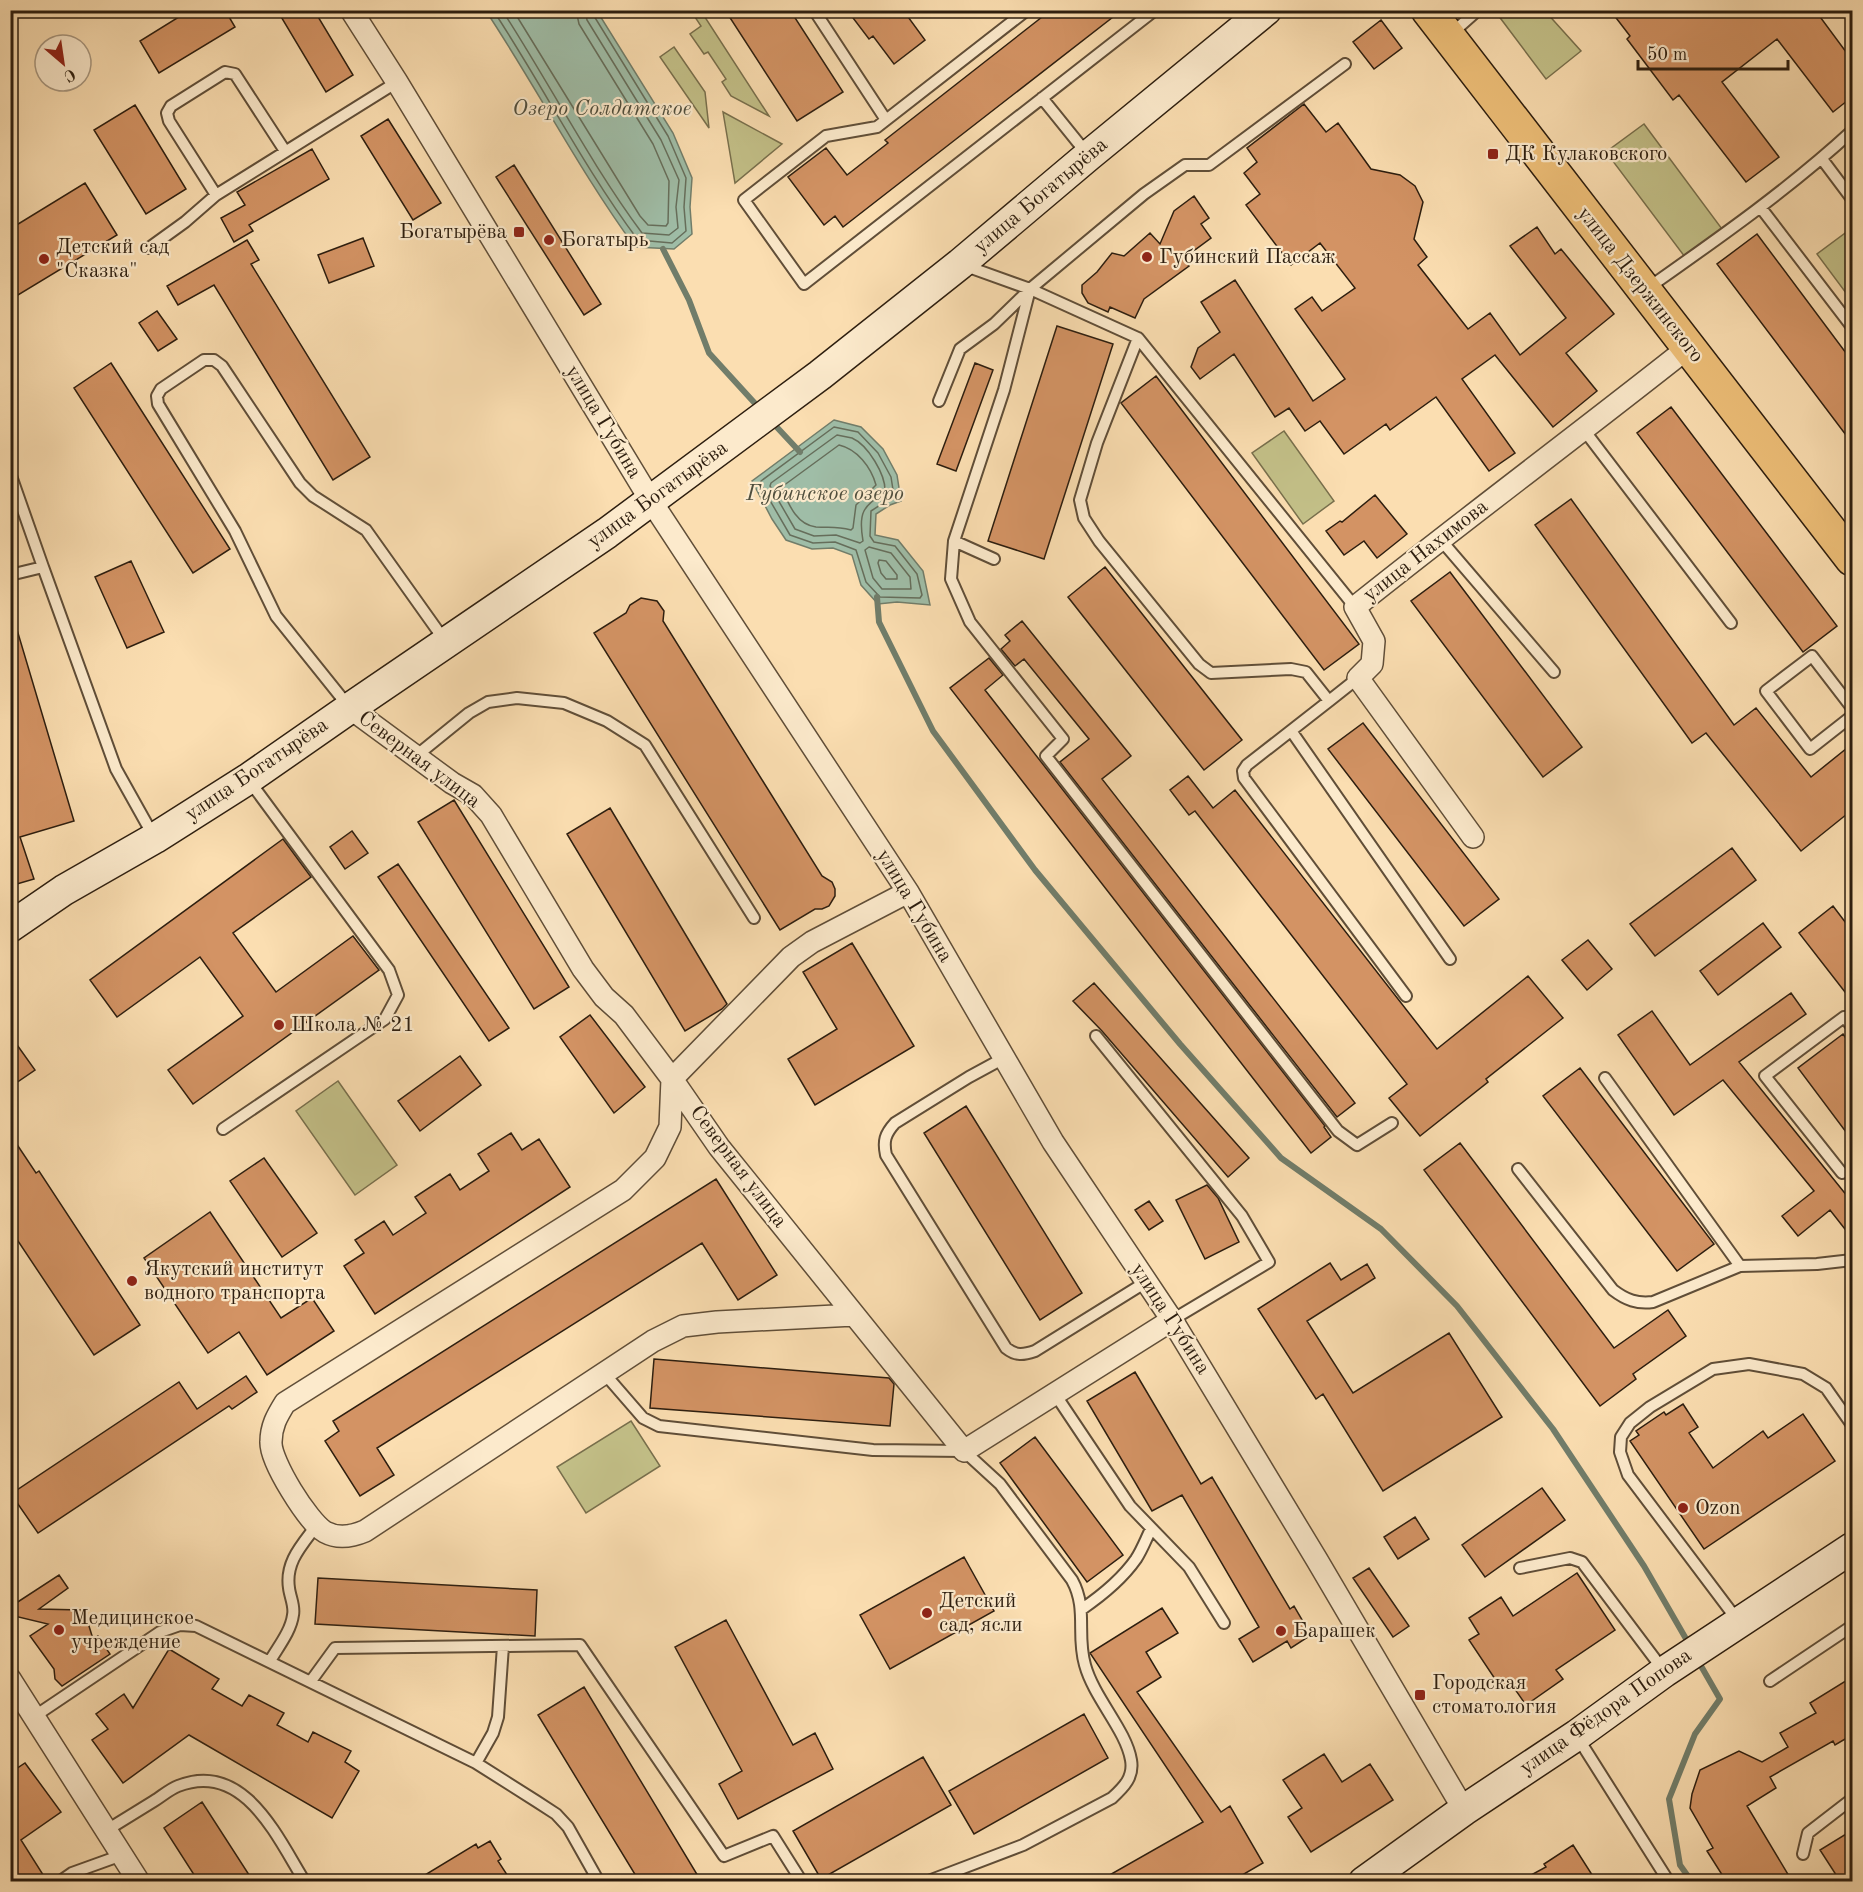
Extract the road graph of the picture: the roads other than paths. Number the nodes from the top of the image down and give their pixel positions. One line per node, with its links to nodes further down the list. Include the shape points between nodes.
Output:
1 (351, 10): 12 (street, улица Губина)
2 (814, 10): 14 (lane)
3 (1027, 10): 14 (lane)
4 (1155, 10): 13 (lane)
5 (1266, 10): 17 (main road, улица Богатырёва)
6 (1428, 10): 10 (main road, улица Дзержинского)
7 (1478, 10): 10 (lane)
8 (1848, 10): 9 (lane)
9 (1852, 17)
10 (1448, 36): 25 (main road, улица Дзержинского)
11 (1345, 64): 24 (lane, via 1209,165 1185,165 1144,194)
12 (397, 82): 16 (lane); 32 (street, улица Губина)
13 (1042, 98): 14 (lane, via 804,284 744,200 826,136 877,127); 17 (lane)
14 (886, 120)
15 (1852, 131): 18 (lane)
16 (285, 151): 19 (lane); 19 (lane, via 236,74 225,72 171,106 169,121)
17 (1088, 156): 23 (main road, улица Богатырёва)
18 (1822, 159): 20 (lane); 21 (lane)
19 (216, 195): 22 (lane)
20 (1852, 199)
21 (1761, 208): 25 (lane); 26 (lane)
22 (148, 248)
23 (960, 264): 24 (lane); 32 (main road, улица Богатырёва)
24 (1030, 289): 27 (lane); 29 (lane, via 994,324 960,349); 34 (lane, via 1004,390)
25 (1644, 290): 28 (main road, улица Дзержинского)
26 (1852, 327)
27 (1138, 338): 39 (lane); 44 (lane, via 1080,500 1084,518 1198,664 1211,673 1291,669 1306,672)
28 (1689, 347): 30 (street, улица Нахимова); 36 (main road, улица Дзержинского)
29 (939, 401)
30 (1584, 430): 33 (street, улица Нахимова); 40 (lane)
31 (10, 473): 37 (lane)
32 (651, 501): 41 (main road, улица Богатырёва); 53 (street, улица Губина)
33 (1440, 539): 39 (street, улица Нахимова); 42 (lane)
34 (954, 541): 35 (lane); 63 (lane, via 951,579 970,622 1063,739 1046,756 1338,1131 1357,1145)
35 (994, 559)
36 (1852, 559)
37 (43, 567): 38 (lane); 52 (lane, via 116,769)
38 (10, 575)
39 (1355, 607): 43 (street, улица Нахимова, via 1374,641 1372,664)
40 (1731, 623)
41 (447, 644): 45 (main road, улица Богатырёва); 45 (lane, via 366,530 306,490 222,366 214,360 204,360 161,389 158,404 235,531 276,616)
42 (1554, 672)
43 (1358, 678): 44 (lane); 51 (street)
44 (1329, 701): 48 (lane)
45 (350, 708): 49 (street, Северная улица); 50 (main road, улица Богатырёва)
46 (1852, 708): 47 (lane, via 1812,656 1766,692 1810,749)
47 (1852, 716)
48 (1292, 732): 56 (lane); 57 (lane, via 1247,765 1244,778)
49 (416, 756): 54 (lane, via 488,702 518,698 564,704 607,721 645,745); 62 (street, Северная улица, via 472,795 491,815 583,969)
50 (248, 779): 52 (main road, улица Богатырёва); 64 (lane, via 389,970 398,996 386,1019)
51 (1473, 837)
52 (155, 838): 55 (main road, улица Богатырёва, via 64,890)
53 (908, 892): 60 (street, улица Губина); 62 (street, via 791,957)
54 (754, 918)
55 (10, 927)
56 (1450, 959)
57 (1406, 996)
58 (1852, 1027): 66 (lane, via 1844,1017 1765,1076)
59 (1096, 1036): 71 (lane, via 1242,1216 1269,1262)
60 (1004, 1058): 69 (street, улица Губина, via 1053,1142); 69 (lane, via 895,1123 887,1132 884,1145 886,1155 1006,1348 1023,1355 1035,1350)
61 (1605, 1078): 68 (lane)
62 (672, 1079): 70 (street, Северная улица, via 719,1147); 76 (street, via 670,1127 655,1158 623,1190 285,1403 274,1421 270,1444 274,1462)
63 (1392, 1123)
64 (223, 1129)
65 (1518, 1169): 68 (lane, via 1613,1290 1624,1298 1641,1304 1653,1302)
66 (1842, 1173)
67 (1852, 1260): 68 (lane)
68 (1740, 1266)
69 (1146, 1282): 71 (street, улица Губина)
70 (854, 1315): 72 (street, via 683,1326); 75 (street, Северная улица)
71 (1172, 1320): 73 (street); 94 (street, улица Губина)
72 (604, 1373): 75 (lane, via 643,1418 659,1426 873,1450); 76 (street, via 365,1531 344,1537)
73 (1055, 1394): 75 (street); 77 (lane, via 1130,1506)
74 (1852, 1425): 81 (lane, via 1826,1388 1803,1374 1749,1364 1713,1369 1650,1407 1630,1422 1621,1437 1620,1452 1628,1475)
75 (964, 1451): 80 (lane, via 999,1484 1072,1580)
76 (316, 1526): 86 (lane, via 290,1566 294,1614)
77 (1151, 1529): 80 (lane, via 1126,1572); 82 (lane, via 1190,1567)
78 (1852, 1548): 81 (main road, улица Фёдора Попова)
79 (1520, 1568): 85 (lane, via 1570,1558 1582,1562)
80 (1082, 1609): 104 (lane, via 1084,1664 1131,1760 1131,1775 1124,1788 1023,1845)
81 (1738, 1622): 85 (main road, улица Фёдора Попова)
82 (1224, 1623)
83 (1852, 1626): 89 (lane)
84 (503, 1646): 88 (lane, via 335,1648); 92 (lane, via 498,1717); 103 (lane, via 580,1645 724,1856 773,1836)
85 (1684, 1658): 91 (main road, улица Фёдора Попова)
86 (270, 1661): 88 (lane); 90 (lane, via 206,1629 180,1625 160,1632)
87 (10, 1678): 90 (street)
88 (311, 1681): 92 (lane)
89 (1770, 1682)
90 (35, 1716): 95 (street)
91 (1577, 1735): 94 (main road, улица Фёдора Попова); 105 (lane)
92 (476, 1763): 102 (lane, via 556,1814 568,1827)
93 (1852, 1799): 96 (lane, via 1808,1833)
94 (1464, 1810): 98 (main road, улица Фёдора Попова)
95 (107, 1830): 97 (street); 101 (lane, via 177,1786 200,1780 221,1783 260,1810)
96 (1803, 1854)
97 (122, 1855): 99 (lane); 100 (street)
98 (1369, 1880)
99 (59, 1881)
100 (139, 1881)
101 (305, 1881)
102 (599, 1881)
103 (802, 1881)
104 (926, 1881)
105 (1669, 1881)

